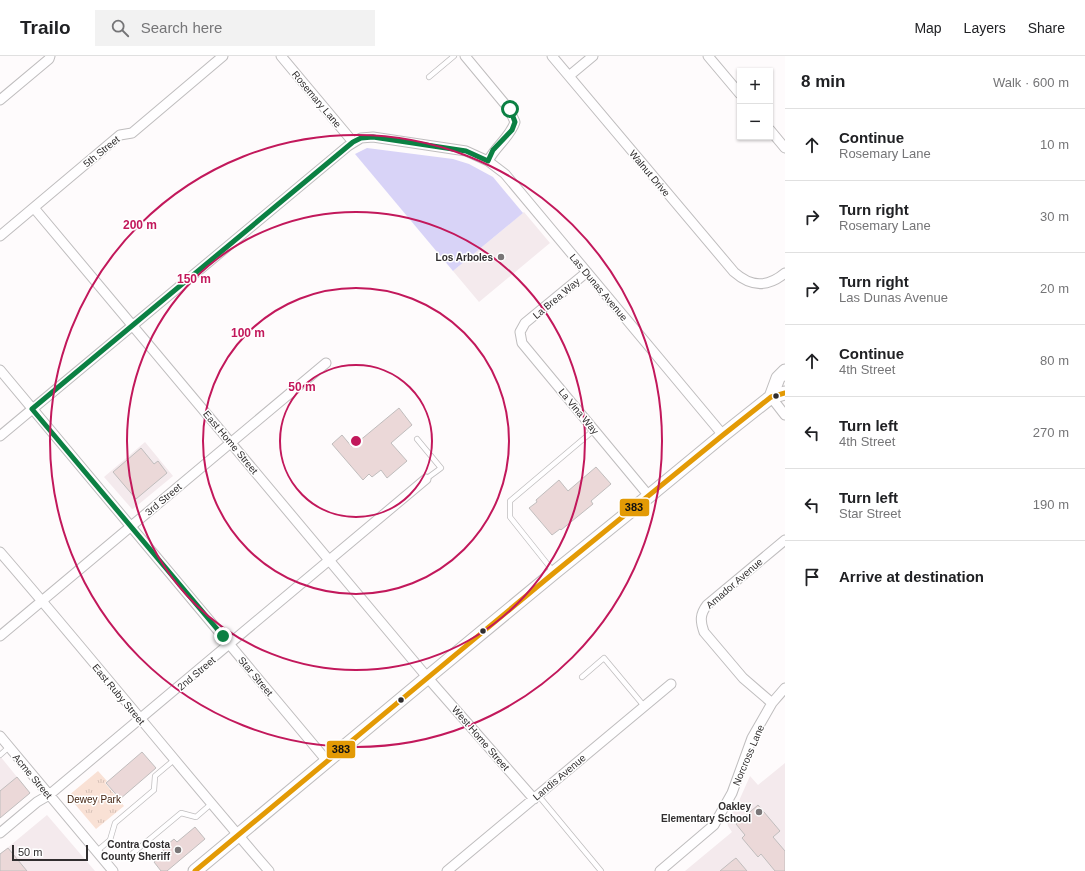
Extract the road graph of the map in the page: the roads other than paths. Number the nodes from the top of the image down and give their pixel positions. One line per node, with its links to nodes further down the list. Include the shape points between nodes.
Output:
1 (50, 56): 12 (street)
2 (223, 56): 17 (street, 5th Street, via 132,133 120,135)
3 (281, 56): 14 (street, Rosemary Lane)
4 (454, 56): 10 (lane)
5 (464, 56): 16 (street, via 510,109 515,122 512,130 493,150)
6 (552, 56): 9 (street, Walnut Drive)
7 (593, 56): 9 (street)
8 (708, 56): 11 (street)
9 (569, 76): 20 (street, Walnut Drive, via 742,280 754,284 766,283)
10 (429, 77)
11 (737, 90)
12 (0, 100)
13 (773, 134): 15 (street)
14 (353, 142): 16 (street, Las Dunas Avenue, via 373,137 466,151); 22 (street)
15 (785, 148)
16 (488, 161): 19 (street, Las Dunas Avenue, via 505,174)
17 (34, 208): 18 (street, 5th Street); 22 (street, East Home Street)
18 (0, 236)
19 (587, 272): 21 (street, La Brea Way); 31 (street, Las Dunas Avenue)
20 (785, 273)
21 (525, 323): 30 (street, La Vina Way, via 520,332 522,343)
22 (132, 325): 28 (street); 34 (street, East Home Street)
23 (326, 363): 34 (street, 3rd Street)
24 (0, 370): 28 (street, Star Street)
25 (785, 371): 27 (main road, via 778,378)
26 (785, 393): 27 (main road)
27 (770, 397): 29 (street); 31 (main road)
28 (32, 409): 32 (street); 37 (street, Star Street)
29 (785, 415)
30 (594, 430): 36 (street, La Vina Way); 41 (lane, via 510,501 510,518)
31 (723, 435): 36 (main road)
32 (0, 436)
33 (417, 439): 35 (lane, via 441,468)
34 (231, 443): 37 (street, 3rd Street); 40 (street, East Home Street)
35 (426, 479): 40 (street, 2nd Street)
36 (650, 496): 41 (main road)
37 (131, 526): 42 (street, 3rd Street); 44 (street, Star Street)
38 (785, 540): 49 (street, Amador Avenue, via 707,605 701,617 703,628 709,637 743,678)
39 (0, 552): 42 (street, East Ruby Street)
40 (330, 561): 44 (street, 2nd Street); 45 (street, East Home Street)
41 (555, 572): 45 (main road)
42 (42, 601): 43 (street, 3rd Street); 51 (street, East Ruby Street)
43 (0, 636)
44 (230, 645): 51 (street, 2nd Street); 56 (street, Star Street)
45 (427, 677): 56 (main road); 58 (street, West Home Street)
46 (582, 677): 50 (lane, via 604,658)
47 (671, 684): 50 (street, Landis Avenue)
48 (785, 688): 49 (street, Norcross Lane)
49 (772, 703): 69 (street, Norcross Lane, via 752,738 732,793 714,825)
50 (644, 706): 58 (street, Landis Avenue)
51 (140, 719): 55 (street, East Ruby Street); 57 (street, 2nd Street)
52 (0, 736): 53 (street, Acme Street)
53 (9, 747): 54 (lane); 57 (street, Acme Street)
54 (0, 755)
55 (174, 760): 59 (street, East Ruby Street); 62 (lane, via 155,776 154,790 115,823 110,840)
56 (327, 761): 61 (main road)
57 (49, 795): 60 (street, 2nd Street); 62 (street, Acme Street)
58 (536, 797): 67 (street, Landis Avenue); 68 (lane)
59 (211, 804): 61 (street, East Ruby Street); 63 (lane, via 196,817 181,812)
60 (0, 833)
61 (238, 835): 65 (main road); 66 (street, East Ruby Street)
62 (96, 852): 64 (street, Acme Street)
63 (133, 853)
64 (113, 871)
65 (196, 871)
66 (269, 871)
67 (447, 871)
68 (601, 871)
69 (660, 871)

